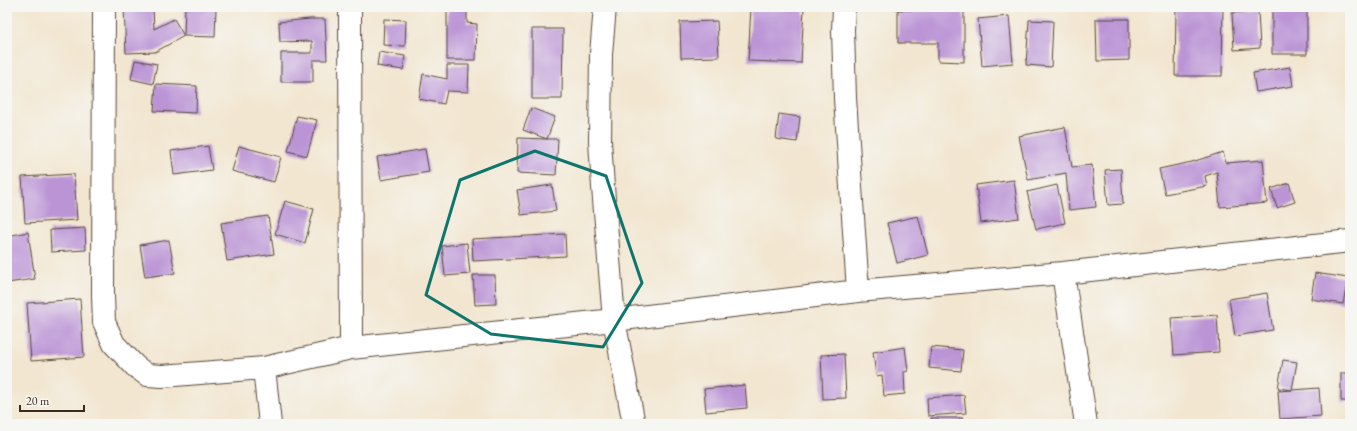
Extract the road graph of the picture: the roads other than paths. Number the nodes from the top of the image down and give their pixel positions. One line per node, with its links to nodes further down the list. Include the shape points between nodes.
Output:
1 (104, 7): 10 (street, via 104,322 114,344 134,366 147,375 183,375)
2 (350, 7): 9 (street)
3 (604, 7): 8 (street, via 600,141)
4 (844, 7): 7 (street, via 844,98)
5 (1350, 241): 6 (street)
6 (1063, 273): 7 (street); 13 (street)
7 (858, 291): 8 (street)
8 (614, 320): 9 (street); 12 (street)
9 (352, 348): 10 (street)
10 (264, 368): 11 (street)
11 (270, 424)
12 (634, 424)
13 (1086, 424)

